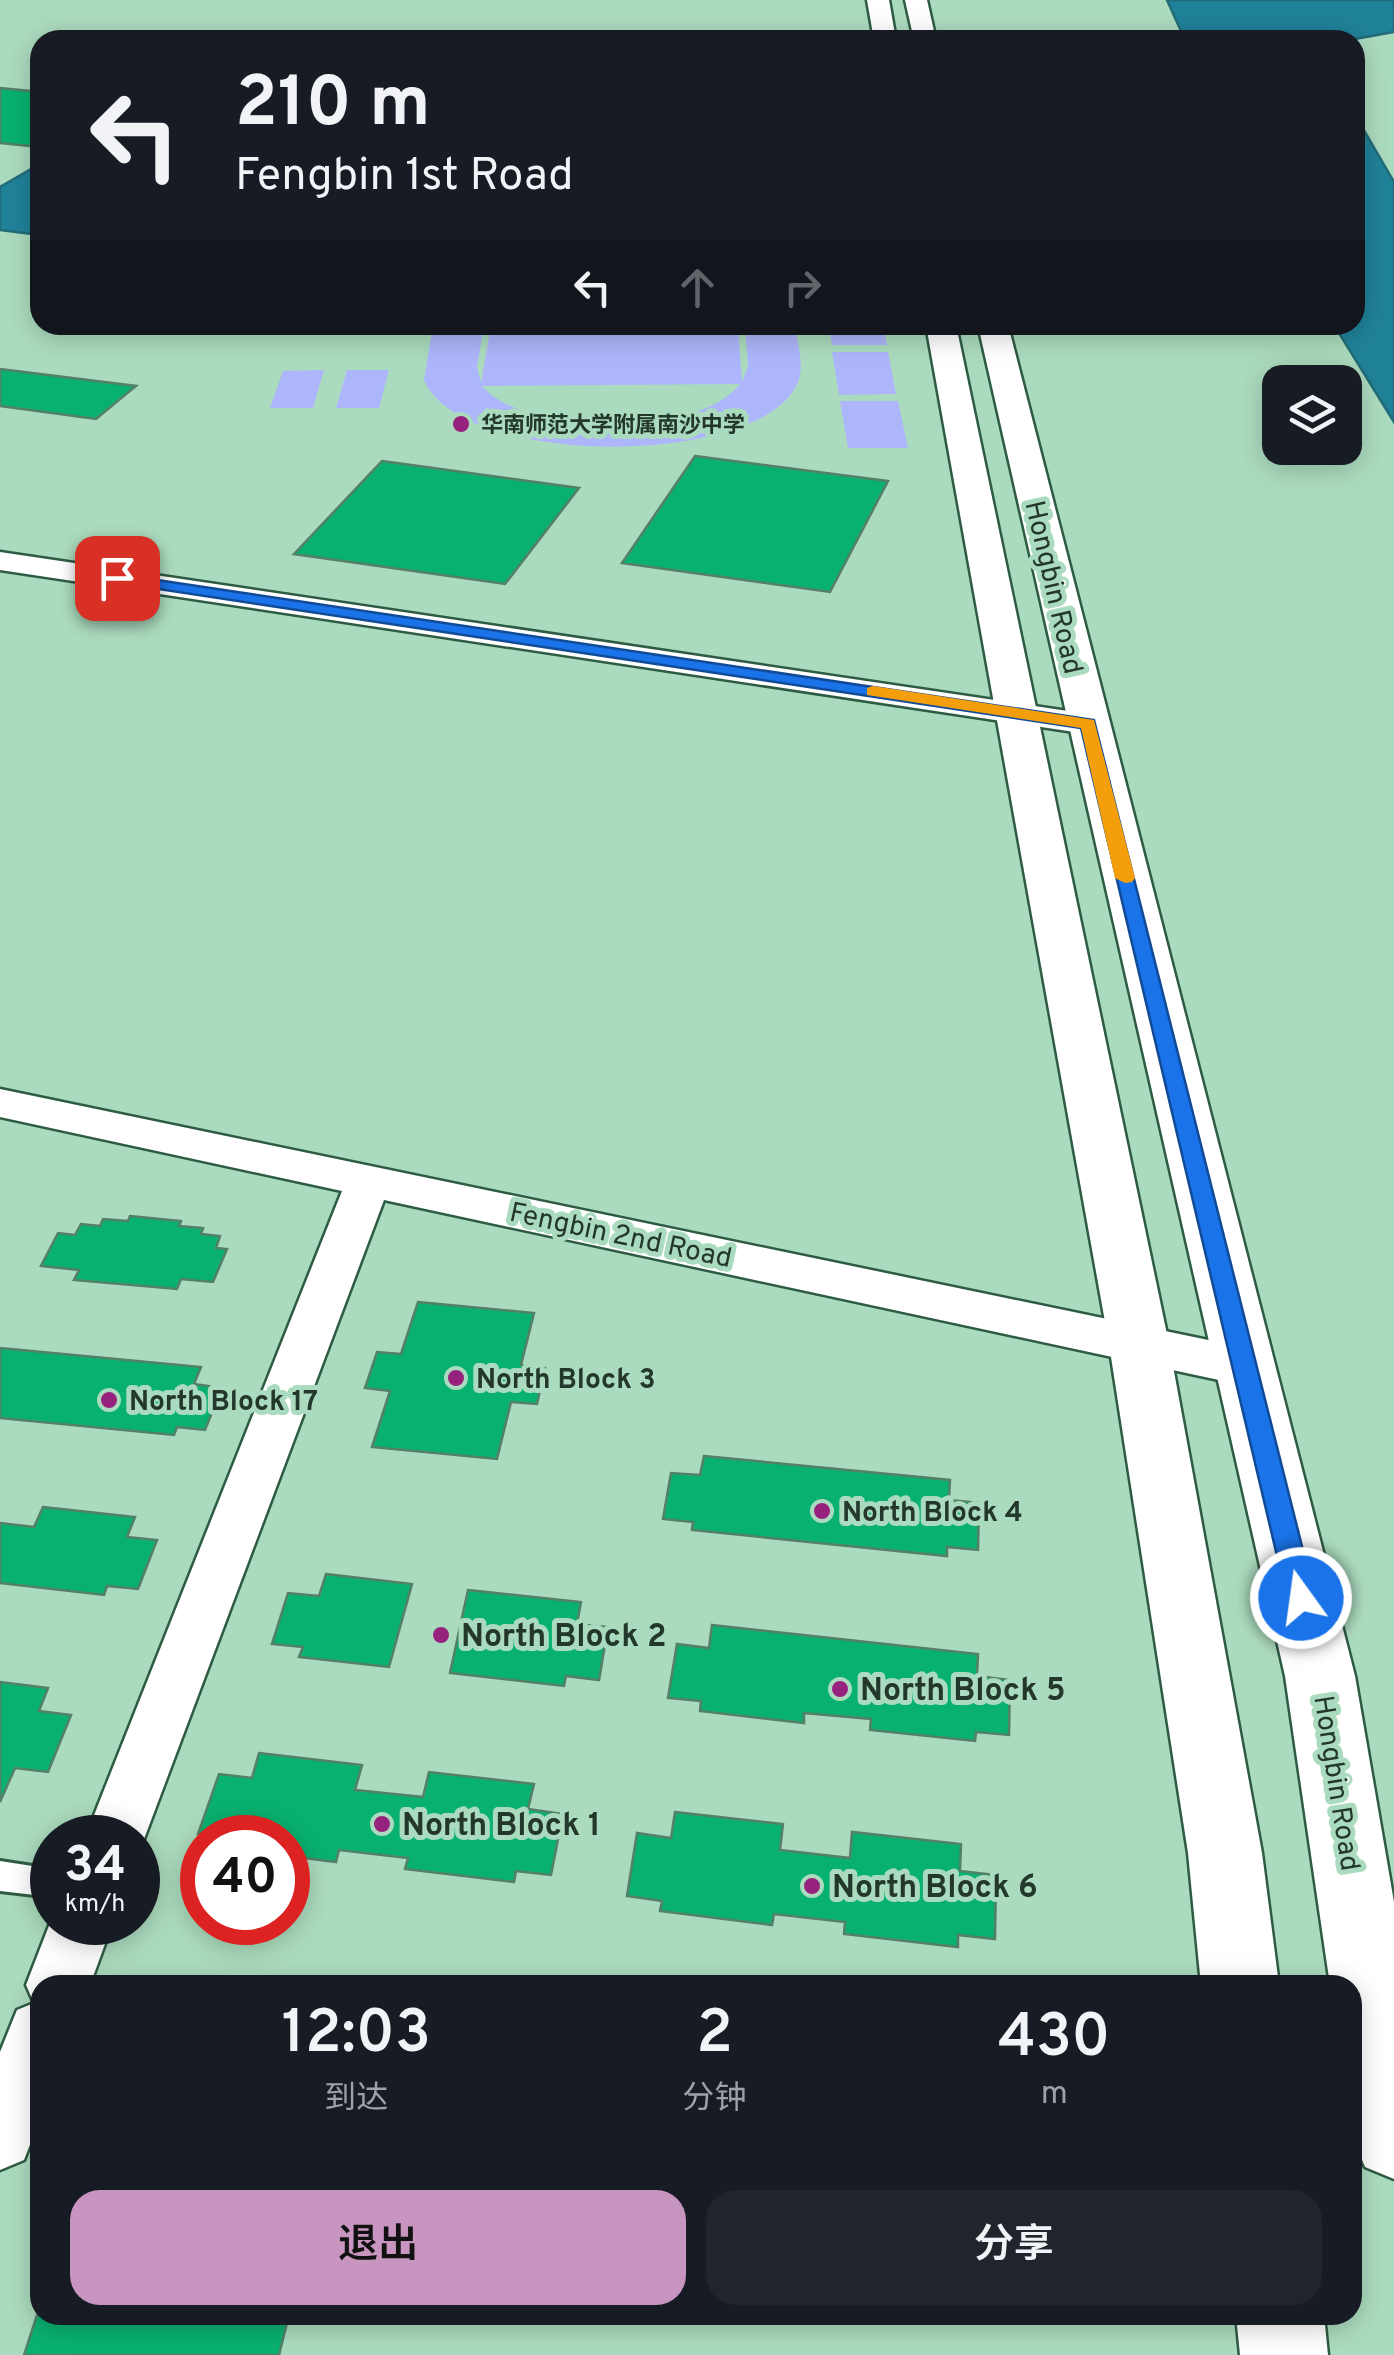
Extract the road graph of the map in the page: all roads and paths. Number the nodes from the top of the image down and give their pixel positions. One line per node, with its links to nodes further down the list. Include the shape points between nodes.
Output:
1 (878, 0): 3 (street)
2 (916, 0): 4 (street)
3 (883, 30)
4 (923, 30)
5 (943, 335): 8 (street)
6 (995, 335): 9 (street, Hongbin Road)
7 (0, 561): 8 (street)
8 (1016, 713): 9 (street); 12 (street)
9 (1088, 724): 13 (street, Hongbin Road)
10 (0, 1102): 11 (street, Fengbin 2nd Road)
11 (369, 1181): 12 (street, Fengbin 2nd Road); 14 (street)
12 (1139, 1344): 13 (street, Fengbin 2nd Road); 19 (street, via 1225,1853)
13 (1242, 1366): 22 (street, Hongbin Road, via 1320,1676)
14 (124, 1815)
15 (0, 1876): 16 (lane)
16 (30, 1881)
17 (73, 1945): 18 (street)
18 (62, 1975)
19 (1239, 1975)
20 (30, 2059): 21 (street)
21 (0, 2136)
22 (1394, 2138)
23 (1281, 2325): 24 (street)
24 (1284, 2355)

